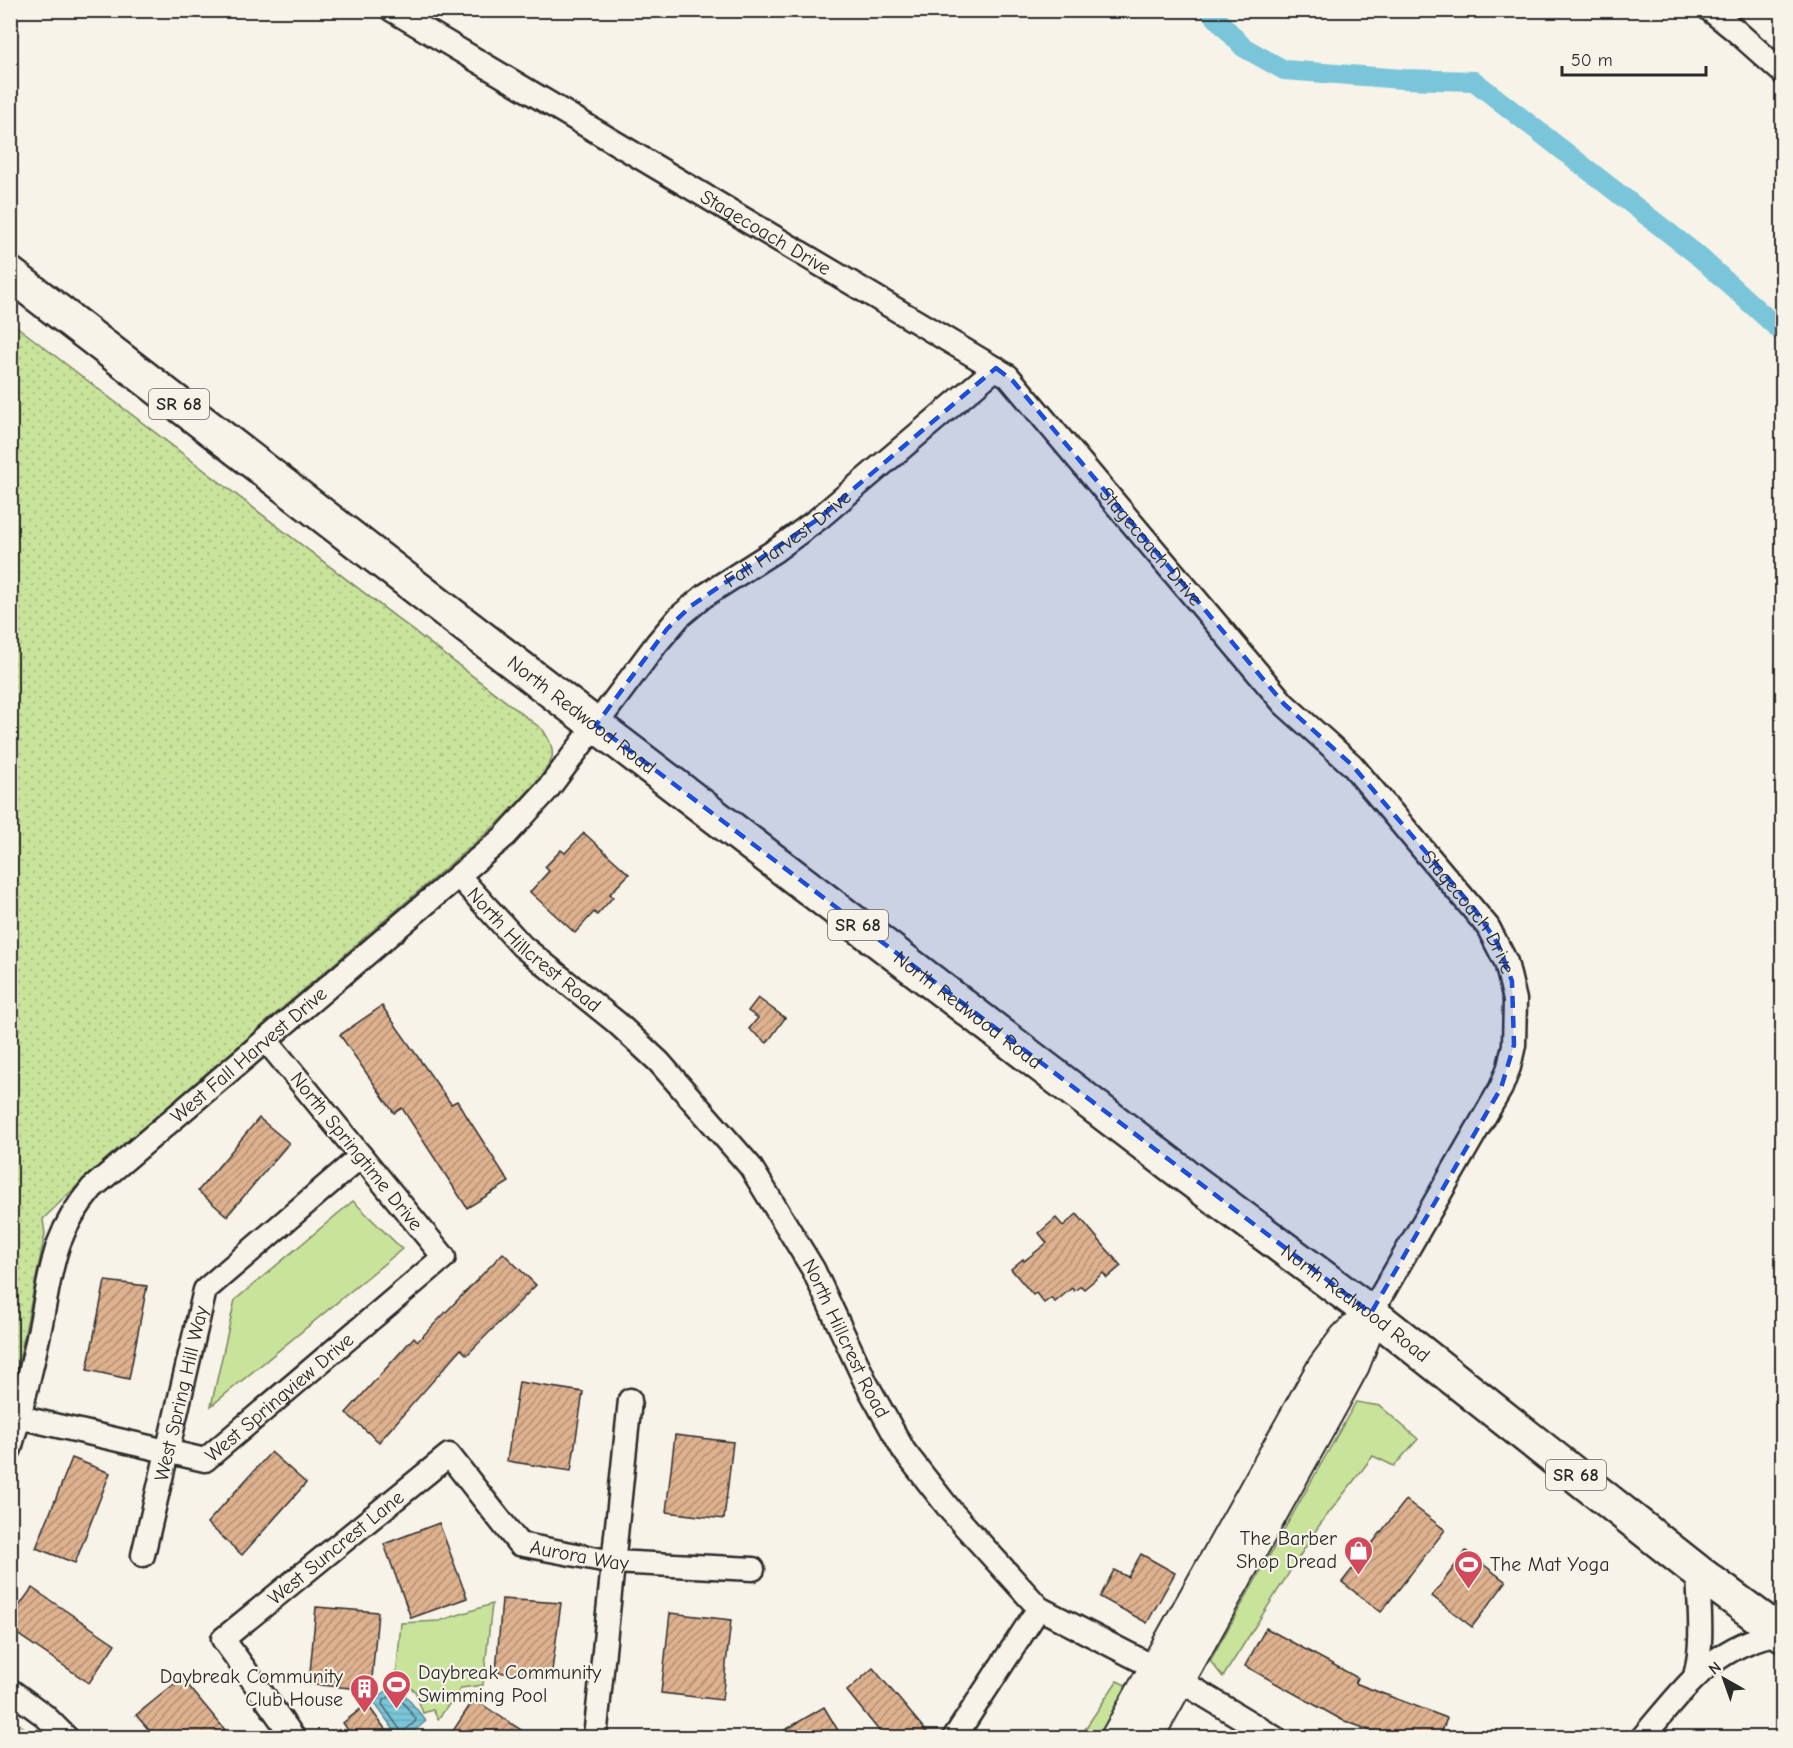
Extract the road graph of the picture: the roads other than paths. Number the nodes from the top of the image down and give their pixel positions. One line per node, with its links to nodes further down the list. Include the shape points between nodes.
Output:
1 (392, 10): 5 (street, Stagecoach Drive)
2 (1725, 15): 3 (street)
3 (1782, 72)
4 (10, 274): 6 (main road, North Redwood Road / SR 68)
5 (996, 368): 6 (street, Fall Harvest Drive, via 818,519 691,606 667,629); 11 (street, Stagecoach Drive, via 1013,381 1284,704 1352,765 1476,911 1506,962 1514,991 1516,1023 1502,1088)
6 (596, 725): 11 (main road, North Redwood Road / SR 68, via 1159,1156); 13 (street, West Fall Harvest Drive, via 548,789 505,836 78,1204 52,1259)
7 (463, 881): 21 (street, North Hillcrest Road, via 522,946 659,1062 750,1166 813,1269 866,1383 903,1451 951,1511)
8 (270, 1045): 9 (street, North Springtime Drive)
9 (361, 1156): 10 (street, North Springtime Drive); 15 (street, West Spring Hill Way, via 204,1290)
10 (444, 1257): 15 (street, West Springview Drive, via 206,1460)
11 (1371, 1313): 20 (main road, North Redwood Road / SR 68); 23 (street, via 1323,1367)
12 (630, 1400): 18 (street)
13 (20, 1417): 14 (street, West Fall Harvest Drive); 15 (street, West Springview Drive)
14 (10, 1449)
15 (167, 1451): 17 (street, West Spring Hill Way)
16 (449, 1455): 18 (street, Aurora Way, via 519,1544); 27 (street, West Suncrest Lane, via 224,1639)
17 (143, 1555)
18 (613, 1562): 19 (street, Aurora Way); 28 (street)
19 (753, 1569)
20 (1698, 1572): 22 (main road, North Redwood Road / SR 68); 24 (street, via 1701,1631)
21 (1039, 1608): 23 (street, North Hillcrest Road); 29 (street)
22 (1781, 1634): 24 (street, via 1741,1643)
23 (1168, 1674): 30 (street); 31 (street); 32 (street, North Hillcrest Road)
24 (1695, 1676): 33 (street)
25 (10, 1690): 26 (street)
26 (67, 1737)
27 (294, 1737)
28 (595, 1737)
29 (954, 1737)
30 (1117, 1737)
31 (1146, 1737)
32 (1275, 1737)
33 (1642, 1737)

